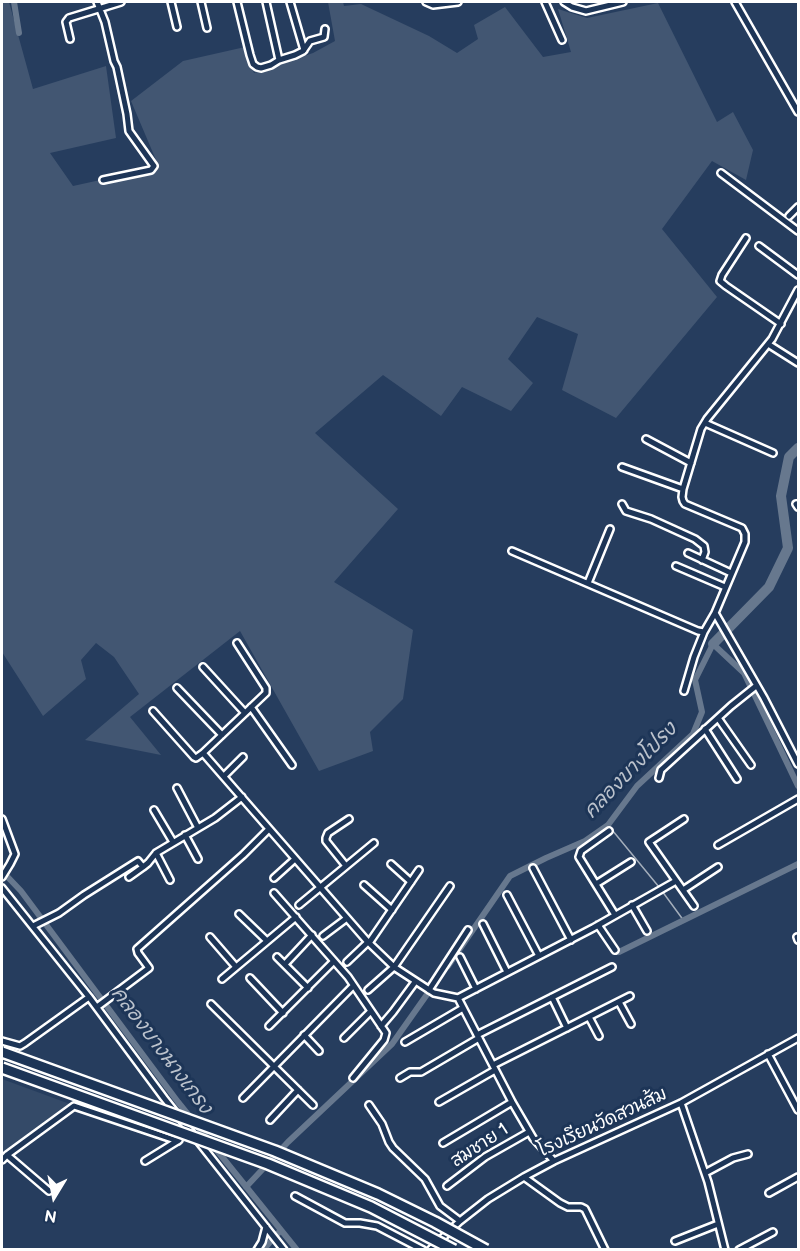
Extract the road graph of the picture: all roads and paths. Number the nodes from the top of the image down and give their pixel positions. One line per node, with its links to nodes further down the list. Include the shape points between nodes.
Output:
1 (97, 2): 14 (street)
2 (121, 2): 14 (street)
3 (171, 2): 15 (street)
4 (201, 2): 16 (street)
5 (237, 2): 21 (street, via 253,64 261,68)
6 (266, 2): 21 (street)
7 (290, 2): 20 (street)
8 (426, 2): 9 (street)
9 (458, 2)
10 (545, 2): 19 (street)
11 (564, 2): 12 (street, via 586,11)
12 (623, 2)
13 (735, 2): 22 (street)
14 (100, 8): 18 (street, via 68,19); 24 (street, via 129,131 154,166 152,170)
15 (177, 27)
16 (207, 28)
17 (325, 29): 20 (street, via 324,37 310,41)
18 (70, 39)
19 (562, 40)
20 (304, 50): 21 (street)
21 (279, 60)
22 (798, 112)
23 (721, 173): 27 (street)
24 (103, 180)
25 (798, 207): 26 (street)
26 (789, 216)
27 (798, 231)
28 (746, 238): 32 (street, via 720,281)
29 (759, 246): 30 (street)
30 (798, 275)
31 (798, 290): 32 (street)
32 (781, 324): 33 (street)
33 (770, 342): 34 (street); 35 (street)
34 (798, 363)
35 (705, 423): 37 (street); 38 (street)
36 (646, 439): 38 (street)
37 (773, 453)
38 (691, 463): 40 (street)
39 (622, 467): 40 (street)
40 (682, 489): 47 (street, via 685,504 742,528 745,542)
41 (622, 504): 45 (street, via 626,511 695,539 704,546)
42 (610, 529): 48 (street)
43 (512, 550): 48 (street)
44 (688, 553): 45 (street)
45 (702, 560): 47 (street)
46 (676, 566): 49 (street)
47 (731, 573): 49 (street)
48 (588, 583): 51 (street)
49 (725, 587): 50 (street)
50 (715, 613): 51 (street); 55 (street)
51 (704, 632): 56 (street)
52 (237, 643): 57 (street, via 266,690)
53 (203, 667): 59 (street)
54 (177, 688): 62 (street)
55 (753, 689): 60 (street); 65 (street, via 764,698)
56 (684, 691)
57 (251, 707): 59 (street); 66 (street)
58 (153, 711): 63 (street, via 194,757)
59 (245, 713): 62 (street)
60 (718, 718): 61 (street); 67 (street)
61 (705, 729): 69 (street, via 661,770); 70 (street)
62 (222, 735): 63 (street)
63 (206, 755): 68 (street)
64 (243, 757): 68 (street)
65 (798, 762)
66 (291, 765)
67 (751, 765)
68 (224, 776): 72 (street)
69 (659, 778)
70 (736, 779)
71 (177, 788): 78 (street)
72 (242, 797): 78 (street); 79 (street)
73 (798, 799): 84 (street)
74 (154, 810): 82 (street)
75 (2, 819): 95 (street, via 15,851)
76 (349, 819): 90 (street, via 326,838)
77 (684, 819): 99 (street, via 649,842)
78 (198, 828): 81 (street)
79 (269, 829): 87 (street); 152 (street, via 137,949 149,968)
80 (609, 831): 101 (street, via 579,855)
81 (185, 835): 82 (street); 86 (street)
82 (173, 842): 85 (street)
83 (374, 843): 90 (street)
84 (718, 845)
85 (156, 853): 91 (street); 98 (street)
86 (198, 859)
87 (295, 859): 97 (street); 104 (street)
88 (631, 862): 101 (street)
89 (391, 864): 100 (street)
90 (346, 866): 104 (street)
91 (143, 867): 96 (street); 119 (street, via 138,861)
92 (718, 867): 106 (street)
93 (533, 868): 125 (street)
94 (419, 870): 100 (street)
95 (3, 874)
96 (129, 877)
97 (274, 878)
98 (170, 880)
99 (676, 881): 106 (street); 110 (street)
100 (411, 882): 112 (street)
101 (596, 884): 114 (street)
102 (364, 885): 112 (street)
103 (450, 886): 136 (street)
104 (320, 887): 109 (street); 116 (street)
105 (2, 888): 119 (street)
106 (683, 890): 111 (street)
107 (273, 893): 115 (street)
108 (507, 896): 129 (street)
109 (299, 905)
110 (632, 905): 114 (street); 121 (street)
111 (694, 906)
112 (392, 910): 127 (street)
113 (239, 914): 126 (street)
114 (615, 915): 118 (street)
115 (296, 917): 122 (street); 126 (street)
116 (347, 918): 123 (street); 127 (street)
117 (483, 924): 138 (street)
118 (598, 925): 125 (street); 128 (street)
119 (33, 926): 148 (street)
120 (468, 930): 146 (street)
121 (647, 931)
122 (312, 935): 132 (street); 134 (street)
123 (323, 936)
124 (210, 937): 135 (street)
125 (571, 940): 129 (street)
126 (267, 941): 135 (street)
127 (368, 942): 133 (street); 136 (street)
128 (615, 950)
129 (539, 956): 138 (street)
130 (277, 957): 134 (street)
131 (460, 957): 144 (street)
132 (334, 961): 142 (street); 143 (street)
133 (347, 962)
134 (285, 964): 143 (street)
135 (236, 967): 140 (street)
136 (394, 967): 141 (street); 145 (street)
137 (612, 967): 149 (street)
138 (507, 972): 144 (street)
139 (250, 978): 156 (street)
140 (222, 979)
141 (415, 982): 146 (street); 160 (street)
142 (353, 986): 155 (street); 162 (street)
143 (308, 988): 156 (street)
144 (476, 989): 150 (street)
145 (369, 990)
146 (430, 990): 150 (street)
147 (630, 996): 151 (street)
148 (89, 997): 152 (street); 167 (street, via 20,1046)
149 (552, 997): 161 (street); 164 (street)
150 (458, 998): 154 (street)
151 (619, 1002): 157 (street); 158 (street)
152 (103, 1004): 187 (street)
153 (212, 1004): 172 (street)
154 (463, 1008): 164 (street); 168 (street)
155 (371, 1011): 160 (street); 165 (street)
156 (283, 1013): 159 (street)
157 (589, 1017): 161 (street); 163 (street)
158 (631, 1024)
159 (269, 1026)
160 (381, 1026): 175 (street, via 386,1038)
161 (567, 1028): 174 (street)
162 (304, 1035): 169 (street); 172 (street)
163 (599, 1036)
164 (478, 1037): 174 (street); 176 (street, via 421,1072 410,1072)
165 (344, 1038)
166 (798, 1038): 171 (street, โรงเรียนวัดสวนส้ม)
167 (2, 1041)
168 (405, 1042)
169 (319, 1051)
170 (2, 1052): 212 (highway, bridge, via 275,1150 378,1194)
171 (768, 1054): 181 (street, โรงเรียนวัดสวนส้ม); 184 (street)
172 (274, 1066): 177 (street); 178 (street)
173 (2, 1068): 211 (highway, bridge, via 268,1164 371,1208)
174 (494, 1068): 179 (street); 180 (street)
175 (353, 1077)
176 (400, 1078)
177 (298, 1090): 182 (street); 185 (street)
178 (243, 1098)
179 (440, 1102)
180 (512, 1102): 186 (street); 189 (street)
181 (681, 1103): 194 (street, โรงเรียนวัดสวนส้ม); 195 (street)
182 (313, 1105)
183 (369, 1105): 202 (street, via 393,1148 425,1179 440,1206)
184 (798, 1110)
185 (270, 1120)
186 (529, 1132): 194 (street); 198 (street, สมชาย 1, via 485,1157)
187 (192, 1134): 188 (street); 204 (street)
188 (178, 1141): 191 (street, via 74,1106); 193 (street)
189 (443, 1143)
190 (748, 1154): 195 (street)
191 (7, 1155): 192 (street); 199 (street)
192 (2, 1160)
193 (145, 1161)
194 (554, 1161): 196 (street, โรงเรียนวัดสวนส้ม)
195 (705, 1173): 203 (street)
196 (525, 1177): 202 (street, โรงเรียนวัดสวนส้ม); 213 (street, via 567,1207 585,1209)
197 (798, 1177): 200 (street)
198 (447, 1186)
199 (49, 1191)
200 (769, 1193)
201 (295, 1196): 209 (street, via 345,1223 377,1226)
202 (460, 1221): 210 (street, โรงเรียนวัดสวนส้ม)
203 (718, 1224): 206 (street); 214 (street)
204 (266, 1227): 207 (street); 208 (street)
205 (773, 1232): 215 (street)
206 (675, 1241)
207 (257, 1250)
208 (284, 1250)
209 (423, 1250)
210 (430, 1250)
211 (454, 1250)
212 (486, 1250)
213 (605, 1250)
214 (725, 1250)
215 (739, 1250)

